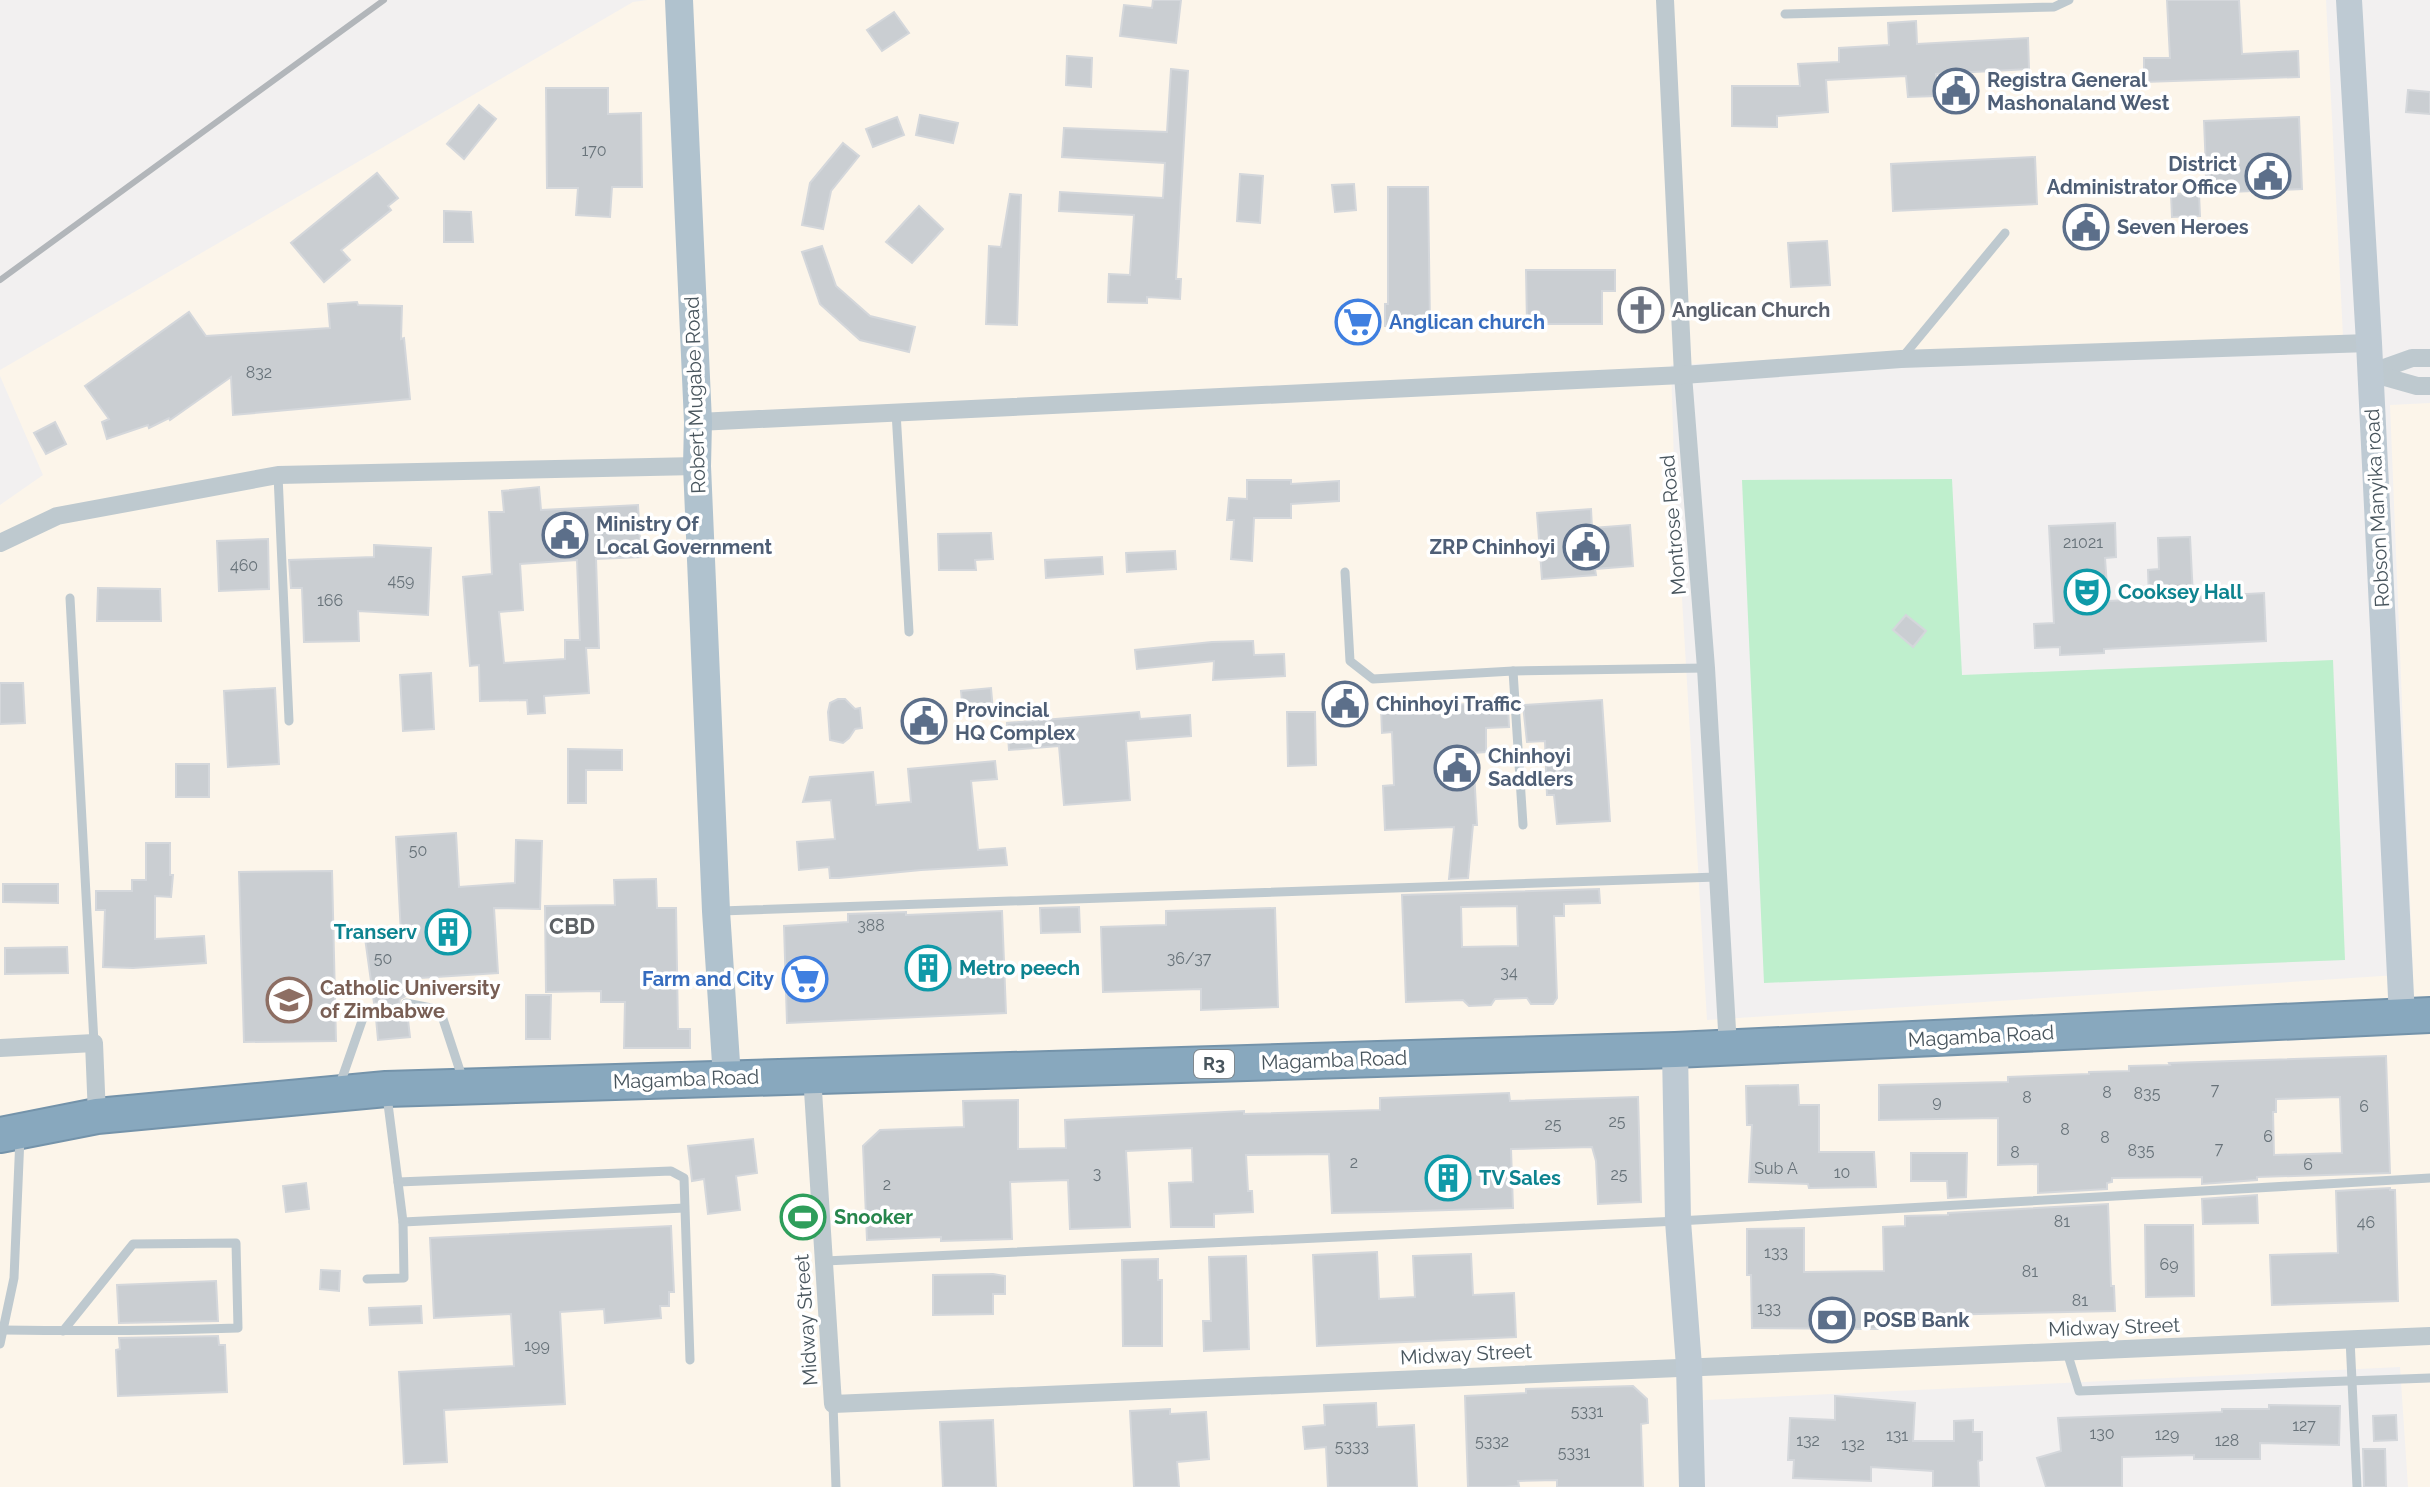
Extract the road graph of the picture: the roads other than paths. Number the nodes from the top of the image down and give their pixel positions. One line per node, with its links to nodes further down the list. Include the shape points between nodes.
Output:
1 (679, 0): 15 (main road, Robert Mugabe Road)
2 (1665, 0): 12 (street, Montrose Road)
3 (2069, 0): 5 (lane, via 2054,7)
4 (2349, 0): 8 (street, Robson Manyika road)
5 (1898, 5): 6 (lane)
6 (1785, 14)
7 (2005, 233): 10 (lane)
8 (2369, 343): 10 (street); 11 (street, Robson Manyika road)
9 (2430, 358): 11 (street, via 2412,358)
10 (1901, 359): 12 (street)
11 (2370, 373): 13 (street); 30 (street, Robson Manyika road)
12 (1683, 375): 14 (street); 22 (street, Montrose Road)
13 (2430, 386)
14 (896, 411): 15 (street); 21 (lane)
15 (698, 422): 16 (main road, Robert Mugabe Road)
16 (697, 466): 17 (street); 27 (main road, Robert Mugabe Road)
17 (278, 475): 18 (street, via 57,516); 24 (lane)
18 (0, 543)
19 (1345, 572): 23 (lane, via 1350,661 1373,679)
20 (70, 598): 31 (lane)
21 (909, 632)
22 (1706, 668): 23 (lane); 26 (street, Montrose Road)
23 (1513, 671): 25 (lane)
24 (289, 721)
25 (1523, 825)
26 (1717, 877): 27 (lane); 32 (street, Montrose Road)
27 (716, 911): 36 (main road, Robert Mugabe Road)
28 (406, 1003): 37 (lane, via 442,1016)
29 (375, 1010): 39 (lane, via 363,1018)
30 (2421, 1016): 32 (highway, Magamba Road / R3)
31 (94, 1043): 33 (street); 40 (street)
32 (1728, 1047): 34 (highway, Magamba Road / R3)
33 (0, 1048)
34 (1675, 1050): 35 (highway, Magamba Road / R3); 45 (street)
35 (812, 1075): 36 (highway, Magamba Road / R3); 47 (street, Midway Street)
36 (727, 1078): 37 (highway, Magamba Road / R3)
37 (465, 1087): 38 (highway, Magamba Road / R3)
38 (386, 1089): 39 (highway, Magamba Road / R3); 43 (lane)
39 (337, 1094): 40 (highway, Magamba Road / R3)
40 (97, 1116): 41 (highway, Magamba Road / R3)
41 (10, 1133): 49 (lane)
42 (2430, 1178): 45 (lane)
43 (398, 1182): 44 (lane, via 671,1171 684,1178); 46 (lane)
44 (684, 1208): 46 (lane); 57 (lane)
45 (1678, 1221): 47 (lane); 58 (street)
46 (403, 1222): 50 (lane, via 404,1278)
47 (825, 1261): 61 (street, Midway Street)
48 (0, 1277): 49 (lane)
49 (14, 1278): 51 (lane)
50 (367, 1279)
51 (3, 1330): 52 (lane); 55 (lane)
52 (63, 1331): 52 (lane, via 238,1328 236,1243 133,1244)
53 (2430, 1336): 54 (street, Midway Street)
54 (2350, 1339): 56 (street, Midway Street); 60 (lane)
55 (0, 1344)
56 (2067, 1351): 58 (street, Midway Street); 60 (lane, via 2079,1391)
57 (690, 1360)
58 (1689, 1366): 61 (street, Midway Street); 63 (street)
59 (2430, 1378): 60 (lane)
60 (2353, 1381): 64 (lane)
61 (833, 1404): 62 (lane)
62 (836, 1487)
63 (1692, 1487)
64 (2357, 1487)

